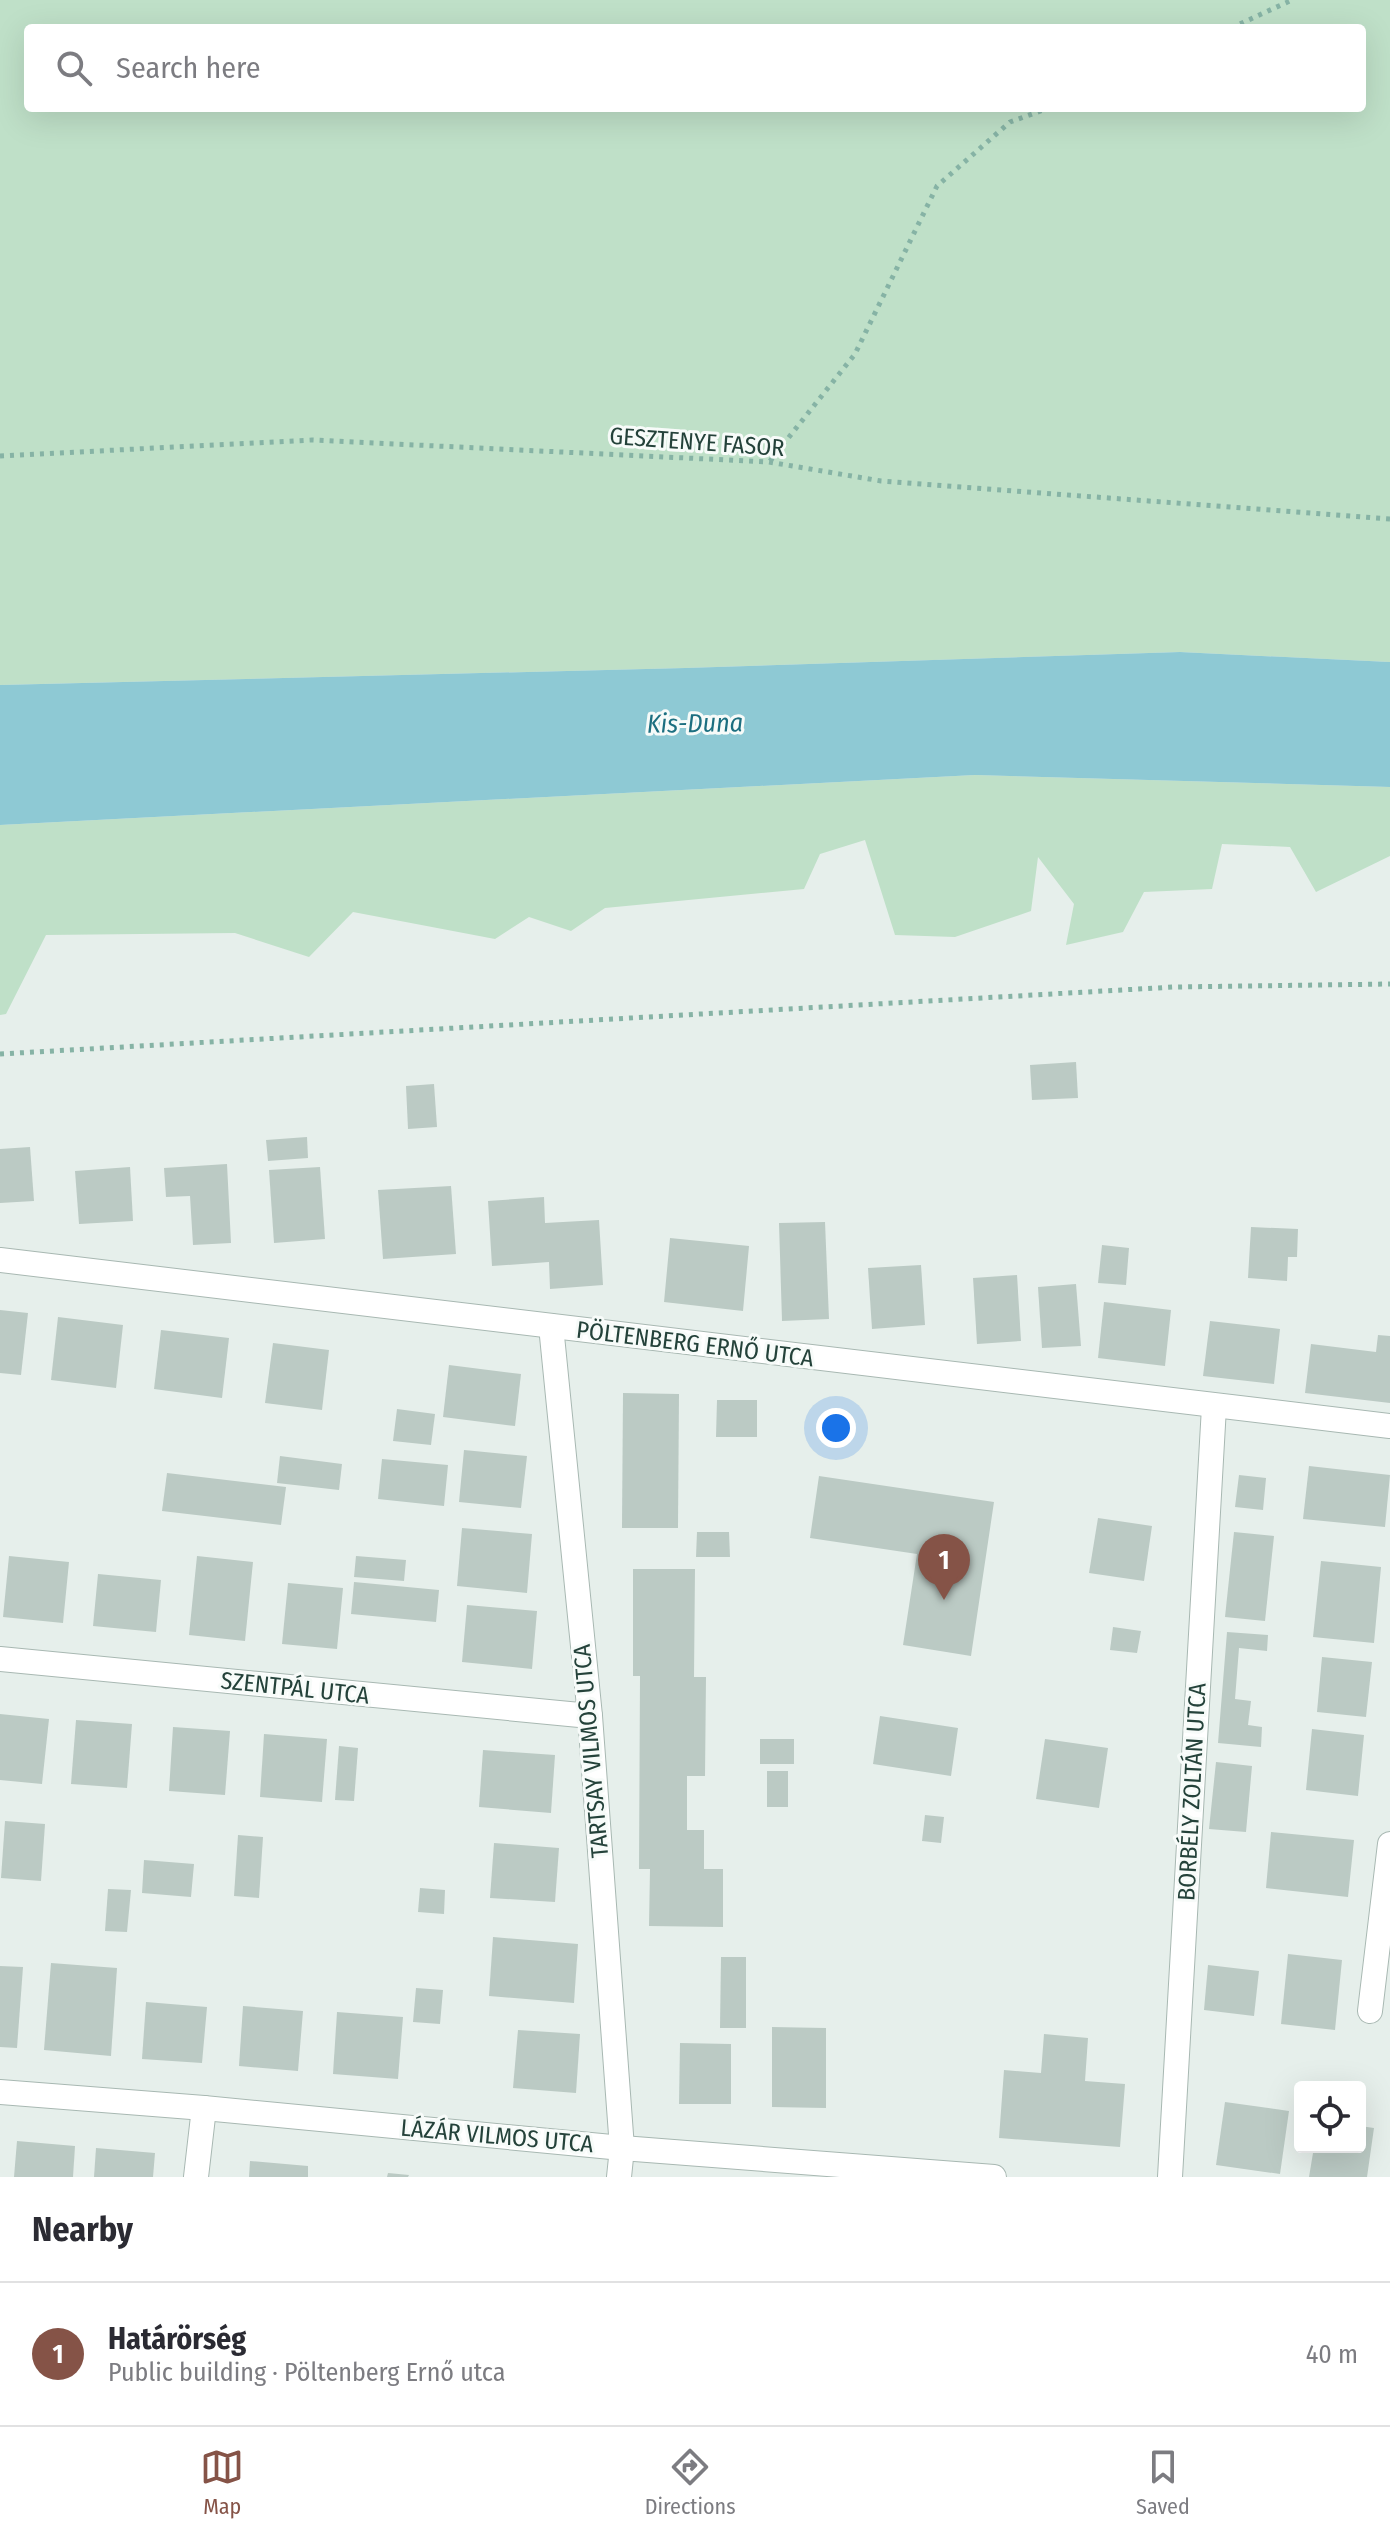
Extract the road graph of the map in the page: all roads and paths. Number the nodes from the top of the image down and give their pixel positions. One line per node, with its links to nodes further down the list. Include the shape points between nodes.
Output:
1 (1292, 0): 2 (path)
2 (1240, 24)
3 (1038, 112): 5 (path, via 1010,122 937,186 855,354)
4 (0, 456): 5 (path, GESZTENYE FASOR, via 312,440)
5 (769, 462): 6 (path, GESZTENYE FASOR, via 881,481)
6 (1390, 519)
7 (1390, 984): 8 (path, via 1174,987)
8 (0, 1054)
9 (0, 1260): 10 (street, PÖLTENBERG ERNŐ UTCA)
10 (551, 1326): 11 (street, PÖLTENBERG ERNŐ UTCA); 14 (street, TARTSAY VILMOS UTCA)
11 (1214, 1407): 12 (street, PÖLTENBERG ERNŐ UTCA); 23 (street, BORBÉLY ZOLTÁN UTCA)
12 (1390, 1426)
13 (0, 1659): 14 (street, SZENTPÁL UTCA)
14 (590, 1716): 19 (street, TARTSAY VILMOS UTCA)
15 (1390, 1844): 16 (street)
16 (1370, 2011)
17 (0, 2092): 18 (street, LÁZÁR VILMOS UTCA)
18 (204, 2108): 19 (street, LÁZÁR VILMOS UTCA); 20 (street)
19 (622, 2148): 21 (street, TARTSAY VILMOS UTCA); 22 (street, LÁZÁR VILMOS UTCA)
20 (196, 2177)
21 (619, 2177)
22 (994, 2177)
23 (1170, 2177)

